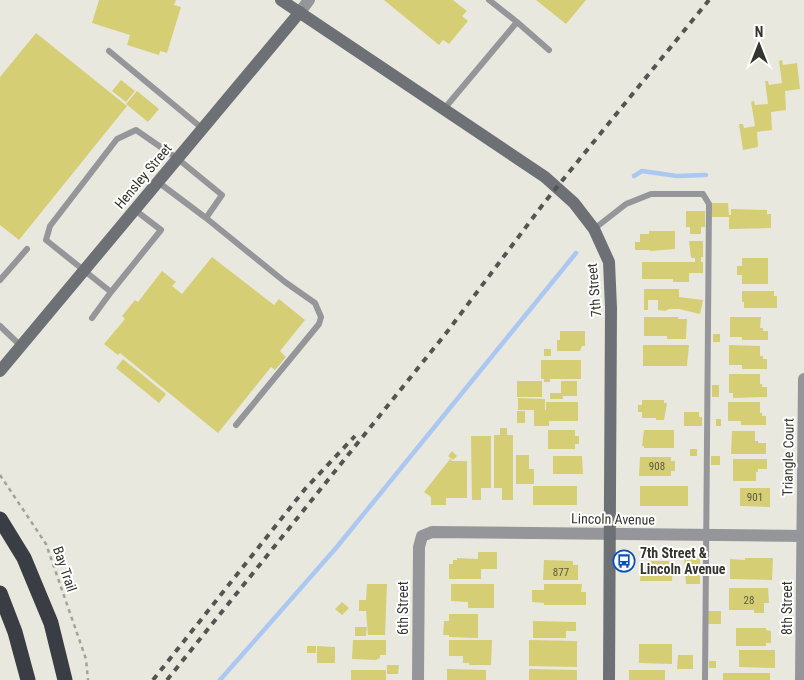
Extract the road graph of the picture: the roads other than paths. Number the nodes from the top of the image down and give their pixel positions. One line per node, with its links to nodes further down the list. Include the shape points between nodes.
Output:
1 (281, 0): 4 (street, 7th Street)
2 (309, 0): 4 (street, Hensley Street)
3 (489, 0): 5 (lane)
4 (300, 12): 8 (street, 7th Street); 9 (street, Hensley Street)
5 (517, 22): 6 (lane); 8 (lane)
6 (549, 50)
7 (109, 51): 9 (lane)
8 (444, 108): 14 (street, 7th Street, via 544,176 574,203)
9 (203, 129): 10 (street, Hensley Street)
10 (178, 159): 11 (street, Hensley Street); 13 (lane, via 222,195); 16 (lane, via 136,130 117,139 50,226 46,240)
11 (158, 182): 12 (street, Hensley Street); 13 (lane)
12 (135, 210): 16 (street, Hensley Street); 18 (lane, via 161,230)
13 (206, 218): 24 (lane, via 314,303 321,317 319,324)
14 (594, 229): 26 (street, 7th Street, via 609,262); 27 (lane, via 626,204 651,194 703,194 709,204)
15 (27, 249): 17 (lane)
16 (84, 271): 18 (lane); 21 (street, Hensley Street)
17 (0, 280)
18 (111, 292): 19 (lane)
19 (92, 318)
20 (0, 326): 21 (lane)
21 (21, 346): 22 (street, Hensley Street)
22 (0, 371)
23 (804, 379): 29 (street, Triangle Court)
24 (236, 425)
25 (0, 519): 32 (highway, via 24,558 51,623)
26 (611, 533): 27 (street, Lincoln Avenue); 28 (street, Lincoln Avenue, via 432,532); 34 (street, 7th Street)
27 (706, 535): 29 (street, Lincoln Avenue); 35 (lane)
28 (422, 536): 33 (street, 6th Street, via 419,547)
29 (803, 536): 36 (street, 8th Street)
30 (0, 593): 31 (highway)
31 (28, 680)
32 (65, 680)
33 (418, 680)
34 (609, 680)
35 (705, 680)
36 (801, 680)

